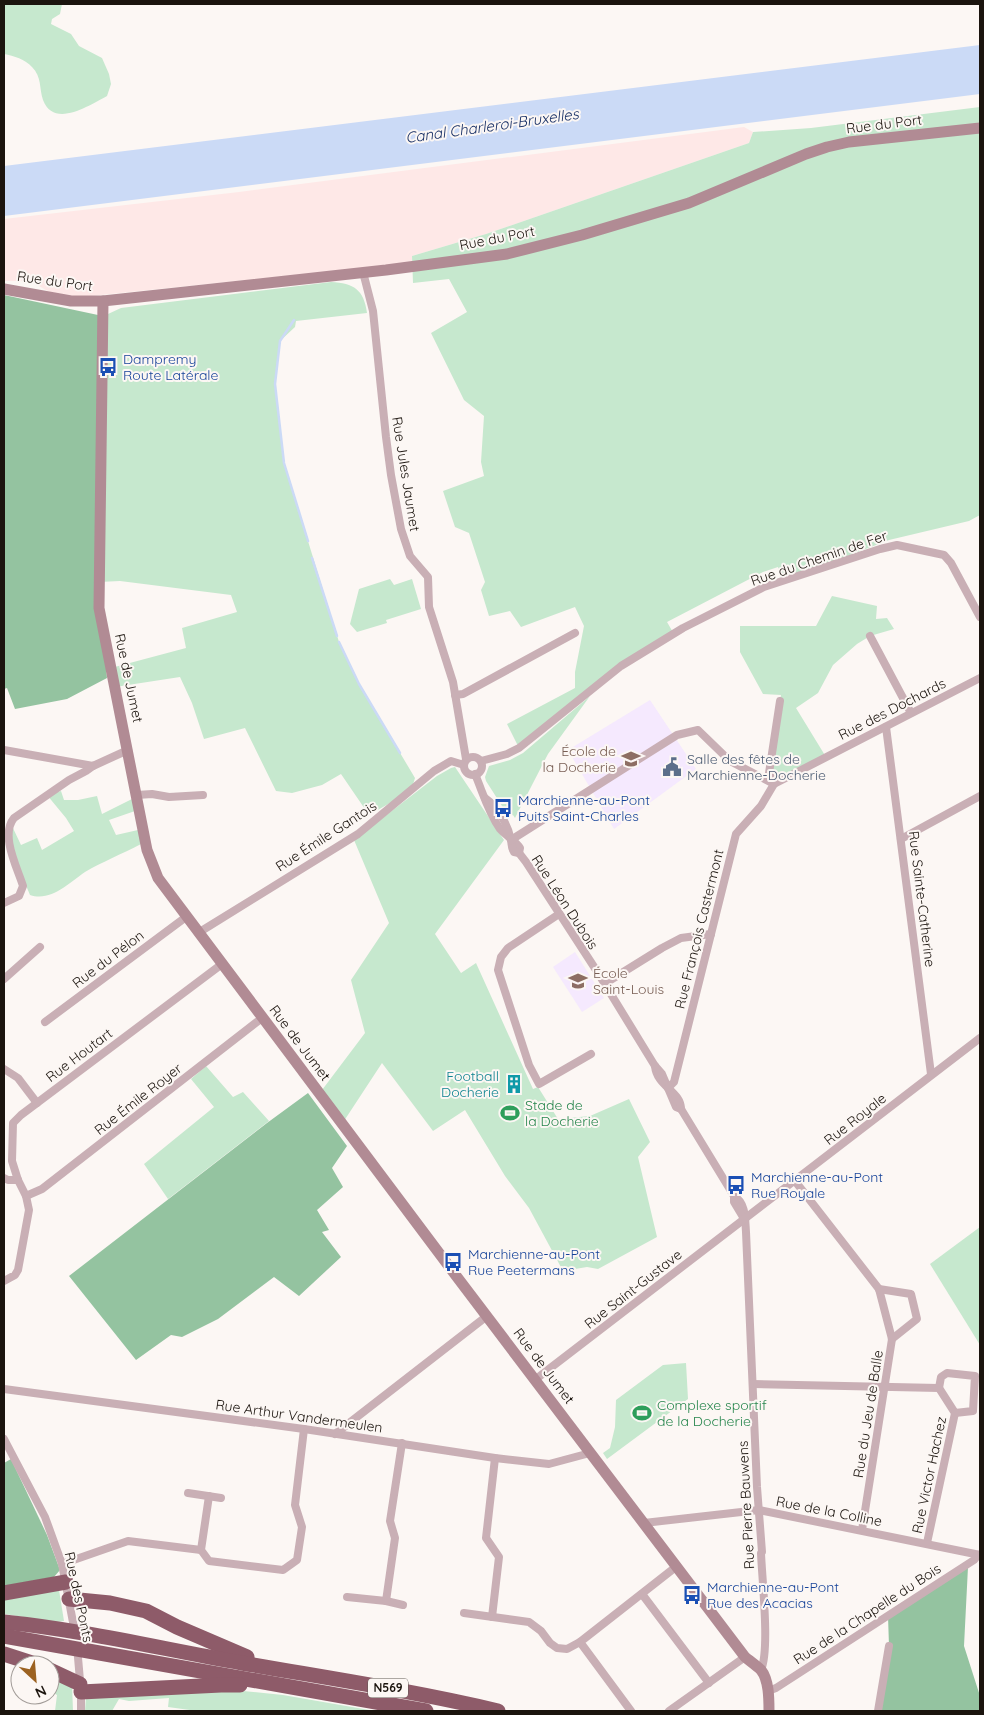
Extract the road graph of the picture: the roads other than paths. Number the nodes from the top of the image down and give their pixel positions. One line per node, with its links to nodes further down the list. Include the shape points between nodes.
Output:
1 (980, 128): 2 (street, Rue du Port, via 827,147 689,203 582,235 507,254)
2 (362, 272): 4 (street, Rue du Port); 9 (street, Rue Jules Jaumet, via 373,311 391,475 401,529 410,556 428,577 429,607)
3 (4, 288): 4 (street, Rue du Port, via 71,301)
4 (103, 302): 14 (street, Rue de Jumet, via 99,608)
5 (980, 617): 15 (street, Rue du Chemin de Fer, via 944,555 898,545 764,587 683,628 621,666 519,748)
6 (575, 633): 9 (street, via 463,694)
7 (870, 636): 11 (street)
8 (980, 678): 11 (street, Rue des Dochards)
9 (455, 695): 16 (street, Rue Jules Jaumet)
10 (780, 701): 19 (street, via 769,773)
11 (912, 713): 12 (street, Rue des Dochards)
12 (886, 727): 19 (street, Rue des Dochards); 23 (street, Rue Sainte-Catherine)
13 (4, 750): 17 (street)
14 (128, 750): 17 (street); 20 (street, Rue de Jumet)
15 (480, 761): 16 (street, via 475,757); 18 (street, via 482,768)
16 (465, 762): 18 (street, via 467,773); 28 (street, Rue Émile Gantois, via 451,761 434,771 358,834)
17 (93, 766): 25 (street, via 10,823 7,839 23,886 19,896)
18 (475, 774): 24 (street, Rue Léon Dubois, via 486,806 500,830)
19 (774, 784): 24 (street, via 730,761 698,730 677,735); 29 (street, Rue François Castermont, via 761,806 736,834)
20 (137, 795): 21 (street); 27 (street, Rue de Jumet, via 153,866)
21 (204, 795)
22 (980, 796): 23 (street)
23 (901, 838): 39 (street, Rue Sainte-Catherine)
24 (511, 840): 26 (street, Rue Léon Dubois, via 514,852 518,853)
25 (4, 903)
26 (559, 914): 33 (street, Rue Léon Dubois); 37 (street, via 508,948 501,957 498,970 529,1065 540,1084)
27 (186, 917): 28 (street, Rue de Jumet); 35 (street, Rue du Pélon)
28 (198, 932): 31 (street, Rue de Jumet)
29 (711, 934): 33 (street, via 681,938); 40 (street, Rue François Castermont, via 674,1082)
30 (40, 947): 32 (street)
31 (222, 964): 34 (street, Rue de Jumet); 41 (street, Rue Houtart)
32 (4, 979)
33 (604, 984): 40 (street, Rue Léon Dubois, via 655,1066 656,1074)
34 (262, 1018): 45 (street, Rue Émile Royer, via 42,1189); 49 (street, Rue de Jumet)
35 (45, 1022)
36 (980, 1038): 39 (street, Rue Royale)
37 (591, 1054)
38 (4, 1069): 41 (street, via 18,1078)
39 (932, 1074): 44 (street, Rue Royale)
40 (668, 1088): 46 (street, Rue Léon Dubois, via 677,1097)
41 (37, 1103): 43 (street, Rue Houtart, via 14,1124 12,1161)
42 (4, 1178): 43 (street)
43 (18, 1180): 45 (street, Rue Houtart)
44 (795, 1181): 46 (street, Rue Royale); 48 (street, Rue du Jeu de Balle)
45 (26, 1196): 47 (street, via 29,1210 18,1270)
46 (744, 1219): 51 (street, Rue Saint-Gustave); 52 (street, Rue Pierre Bauwens)
47 (4, 1281)
48 (879, 1289): 50 (street, Rue du Jeu de Balle); 50 (street, via 911,1294 917,1319)
49 (486, 1316): 51 (street, Rue de Jumet); 58 (street)
50 (892, 1339): 53 (street, Rue du Jeu de Balle)
51 (536, 1379): 61 (street, Rue de Jumet)
52 (753, 1384): 53 (street); 66 (street, Rue Pierre Bauwens)
53 (885, 1387): 54 (street); 68 (street, Rue du Jeu de Balle)
54 (939, 1388): 56 (street, Rue Victor Hachez); 56 (street, Rue Victor Hachez, via 941,1377 947,1372 975,1376 974,1411)
55 (5, 1390): 57 (street, Rue Arthur Vandermeulen)
56 (955, 1413): 69 (street, Rue Victor Hachez)
57 (304, 1429): 58 (street, Rue Arthur Vandermeulen); 70 (street, via 295,1505 302,1527 297,1560 283,1570 209,1561)
58 (335, 1434): 60 (street, Rue Arthur Vandermeulen)
59 (4, 1439): 72 (street, Rue des Ponts, via 45,1517)
60 (402, 1444): 62 (street, Rue Arthur Vandermeulen); 79 (street, via 390,1521 395,1538)
61 (590, 1454): 62 (street, Rue Arthur Vandermeulen, via 550,1464); 67 (street, Rue de Jumet)
62 (495, 1458): 82 (street, via 486,1538 498,1557)
63 (188, 1493): 64 (street)
64 (209, 1496): 65 (street); 70 (street)
65 (221, 1498)
66 (759, 1510): 67 (street, Rue de la Colline); 68 (street, Rue de la Colline); 89 (street, Rue Pierre Bauwens, via 765,1643)
67 (644, 1522): 73 (street, Rue de Jumet)
68 (862, 1530): 69 (street, Rue de la Colline)
69 (927, 1543): 71 (street, Rue de la Colline)
70 (201, 1550): 72 (street, via 128,1541)
71 (979, 1555): 94 (street, Rue de la Chapelle du Bois)
72 (62, 1564): 74 (street, Rue des Ponts)
73 (677, 1566): 76 (street); 87 (street, Rue de Jumet)
74 (66, 1582): 75 (highway); 78 (street, Rue des Ponts)
75 (4, 1593)
76 (642, 1594): 85 (street); 91 (street)
77 (347, 1597): 79 (street)
78 (69, 1599): 88 (highway, via 146,1611); 93 (street, Rue des Ponts)
79 (386, 1601): 80 (street)
80 (403, 1605)
81 (464, 1612): 82 (street)
82 (492, 1617): 85 (street, via 528,1622 557,1648 567,1649)
83 (4, 1622): 88 (highway, N569, via 51,1627)
84 (4, 1636): 92 (highway, N569)
85 (580, 1642): 98 (street)
86 (889, 1646): 101 (street)
87 (745, 1656): 89 (street, Rue de Jumet); 91 (street)
88 (276, 1669): 97 (highway, N569)
89 (761, 1670): 94 (street)
90 (60, 1676): 93 (highway)
91 (709, 1683): 99 (street)
92 (290, 1687): 93 (highway); 96 (highway, N569)
93 (81, 1688): 95 (street, Rue des Ponts)
94 (768, 1692): 100 (street)
95 (81, 1711)
96 (426, 1711)
97 (498, 1711)
98 (631, 1711)
99 (669, 1711)
100 (769, 1711)
101 (878, 1711)

